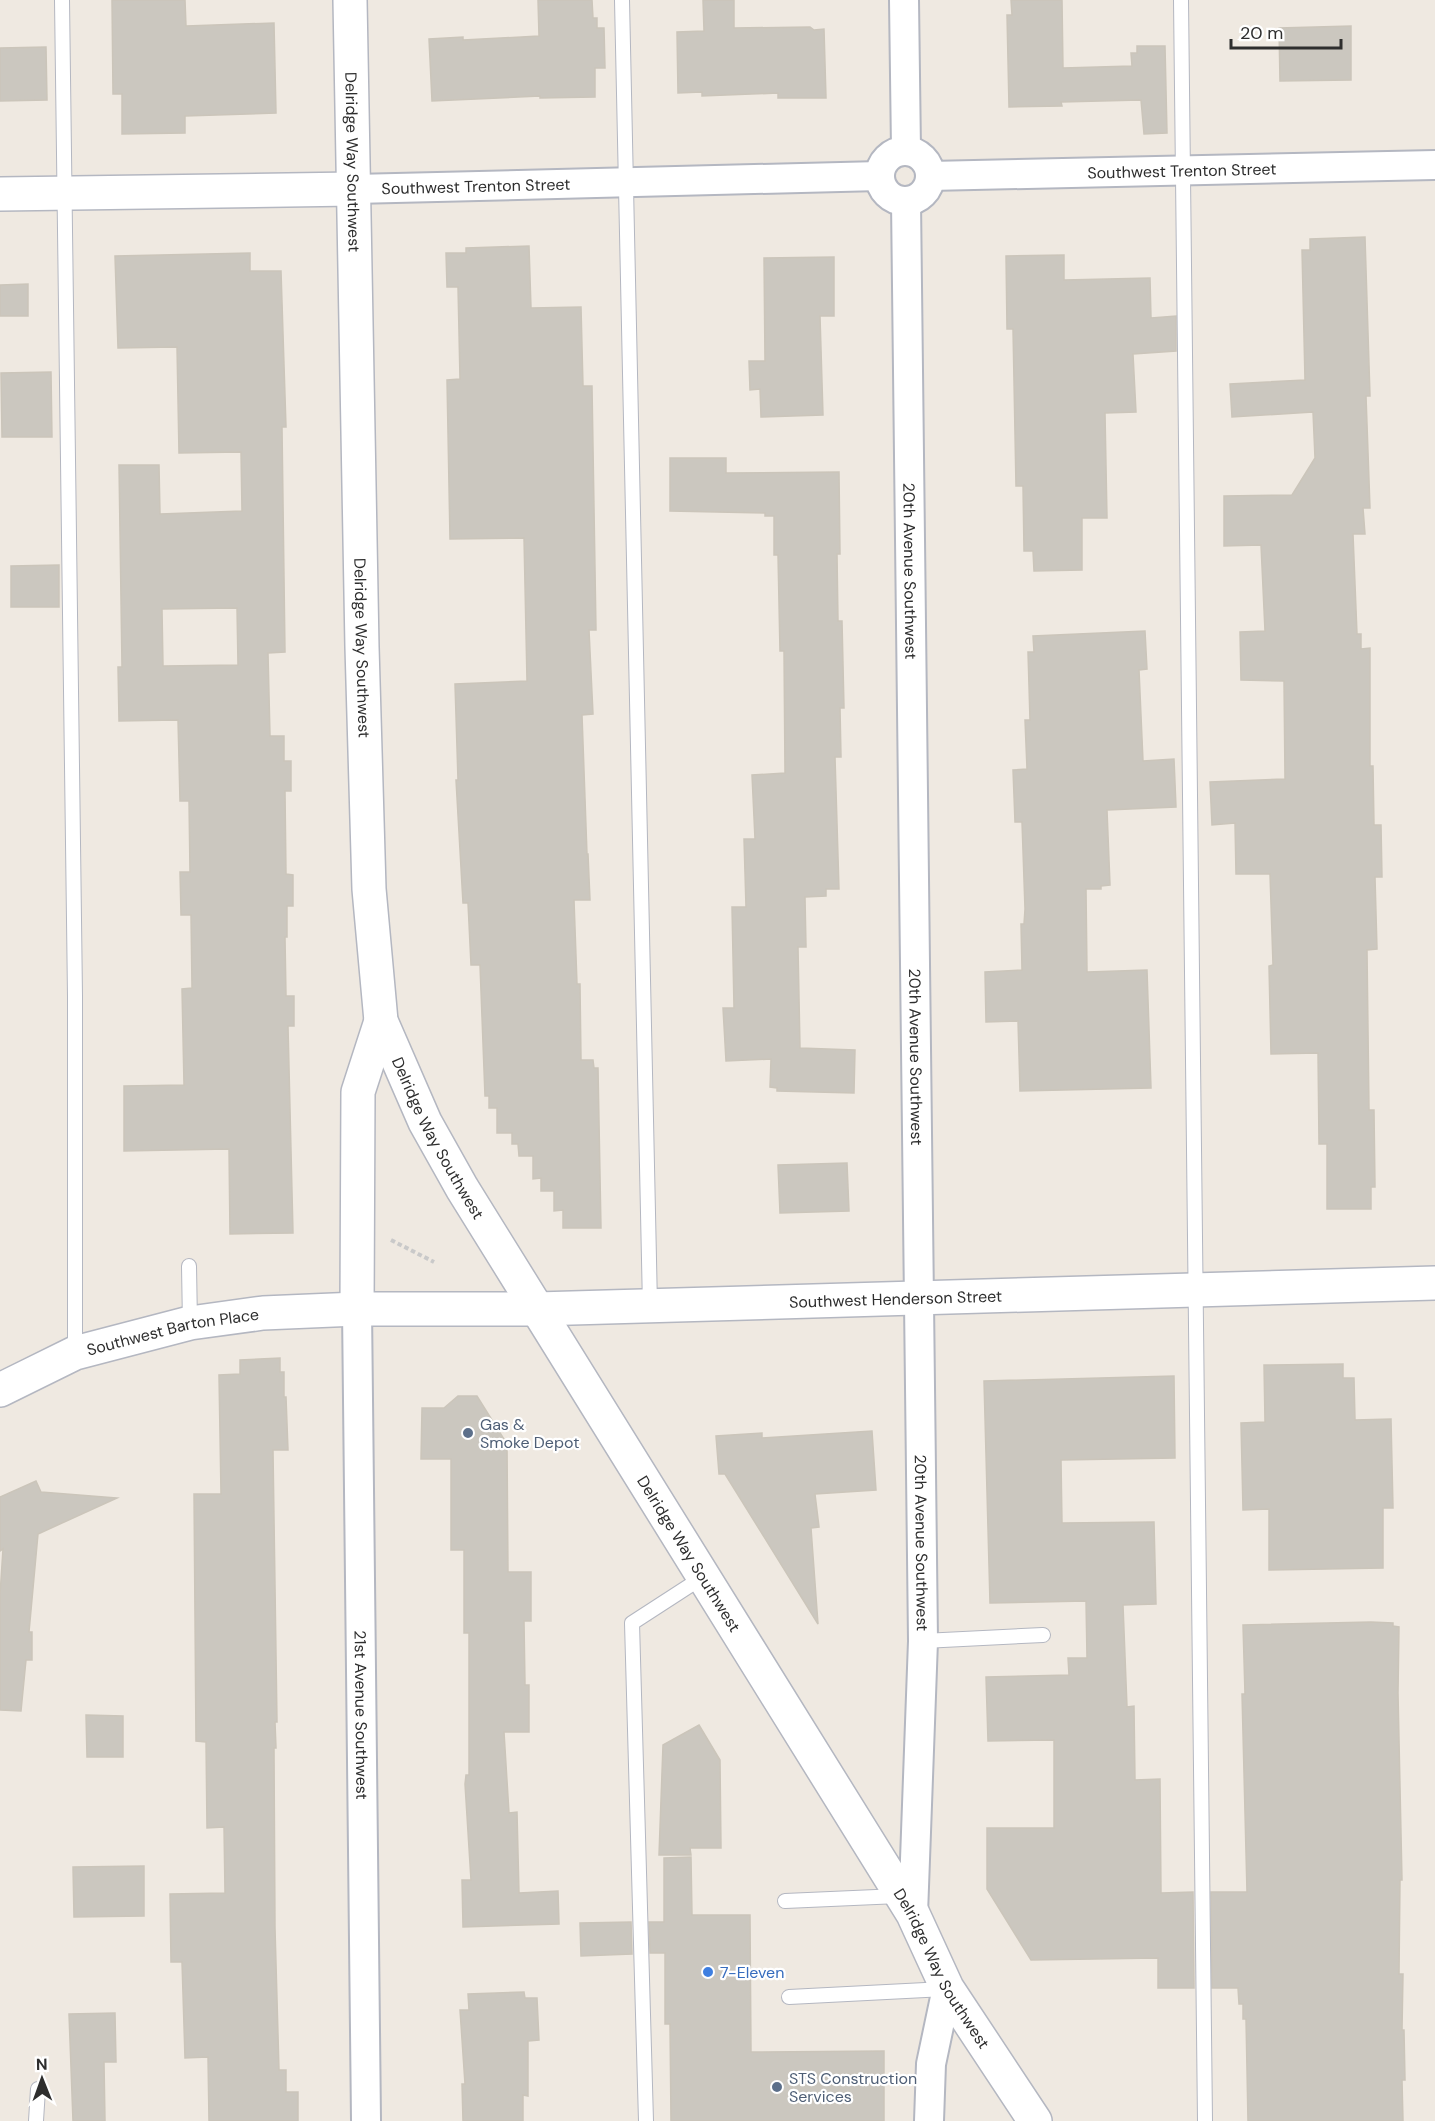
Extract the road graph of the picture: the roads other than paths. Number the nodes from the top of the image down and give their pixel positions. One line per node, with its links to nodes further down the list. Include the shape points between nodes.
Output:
1 (62, 0): 13 (lane)
2 (350, 0): 12 (main road, Delridge Way Southwest)
3 (622, 0): 11 (lane)
4 (904, 0): 6 (street)
5 (1181, 0): 8 (lane)
6 (906, 150): 9 (street, via 886,159); 10 (street, via 922,157)
7 (1435, 165): 8 (street, Southwest Trenton Street)
8 (1183, 169): 10 (street, Southwest Trenton Street); 19 (lane)
9 (880, 176): 11 (street, Southwest Trenton Street); 15 (street, via 885,192)
10 (930, 176): 15 (street, via 924,193)
11 (625, 183): 12 (street, Southwest Trenton Street); 21 (lane)
12 (354, 189): 13 (main road, Southwest Trenton Street); 16 (main road, Delridge Way Southwest, via 368,866)
13 (63, 193): 14 (main road, Southwest Trenton Street); 25 (lane, via 75,996)
14 (0, 194)
15 (906, 201): 20 (street, 20th Avenue Southwest)
16 (381, 1021): 22 (main road, via 358,1092); 23 (main road, Delridge Way Southwest, via 425,1122)
17 (189, 1266): 24 (lane)
18 (1435, 1283): 19 (main road, Southwest Henderson Street)
19 (1197, 1290): 20 (main road, Southwest Henderson Street); 40 (lane)
20 (919, 1297): 21 (main road, Southwest Henderson Street); 29 (street, 20th Avenue Southwest)
21 (650, 1305): 23 (main road, Southwest Henderson Street)
22 (357, 1309): 23 (main road, Southwest Henderson Street); 24 (main road, Southwest Barton Place); 36 (street, 21st Avenue Southwest)
23 (537, 1309): 27 (main road, Delridge Way Southwest)
24 (190, 1323): 25 (main road, Southwest Barton Place)
25 (75, 1353): 26 (main road, Southwest Barton Place)
26 (0, 1390)
27 (704, 1576): 31 (main road, Delridge Way Southwest); 37 (lane, via 632,1623)
28 (1043, 1635): 29 (lane)
29 (923, 1641): 31 (street, 20th Avenue Southwest)
30 (784, 1901): 31 (lane)
31 (908, 1905): 32 (main road, Delridge Way Southwest)
32 (947, 1988): 33 (lane); 38 (street, via 931,2064); 39 (main road, Delridge Way Southwest)
33 (789, 1997)
34 (38, 2089): 35 (lane)
35 (36, 2121)
36 (366, 2121)
37 (646, 2121)
38 (929, 2121)
39 (1035, 2121)
40 (1205, 2121)

